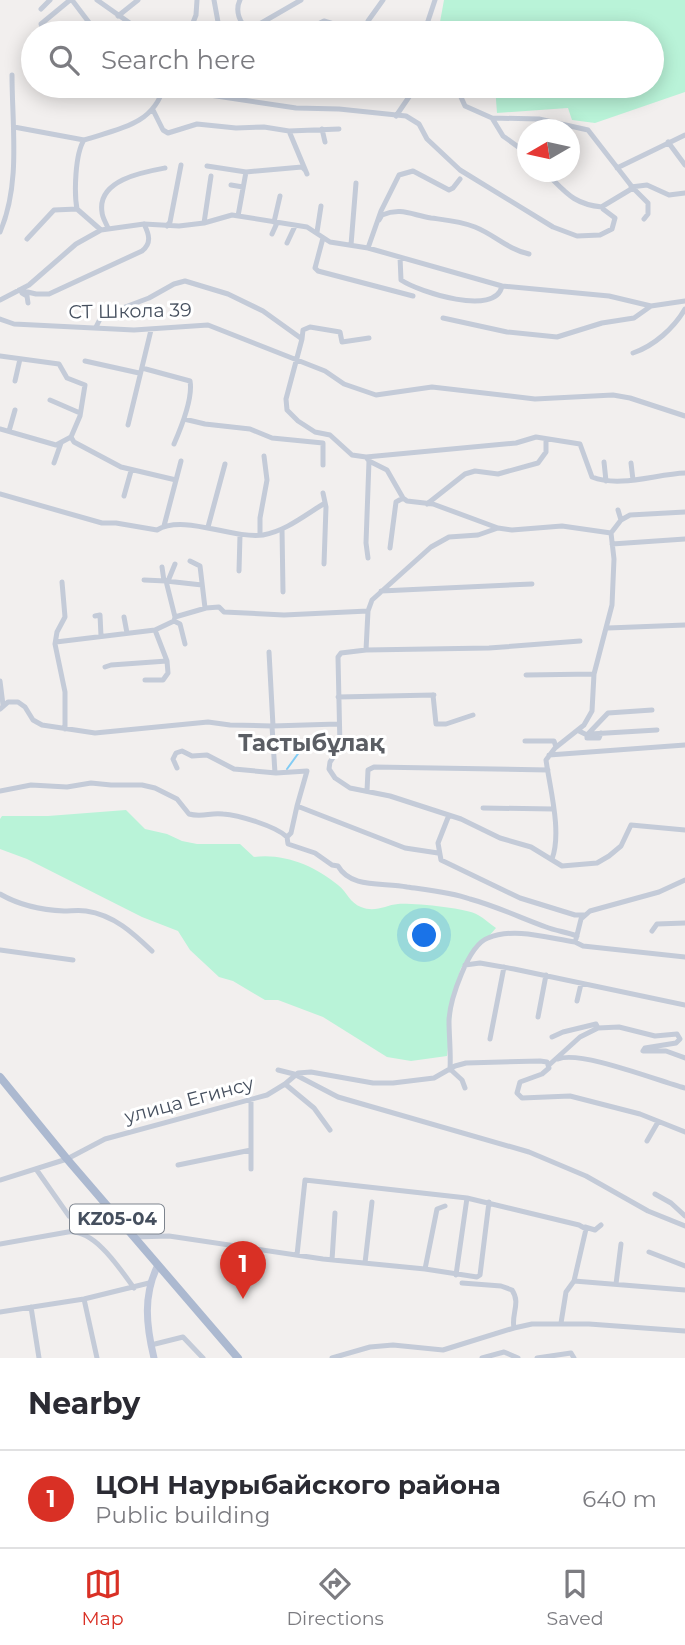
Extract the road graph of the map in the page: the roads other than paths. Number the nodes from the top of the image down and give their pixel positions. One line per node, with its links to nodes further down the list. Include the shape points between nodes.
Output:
1 (50, 0): 11 (street)
2 (71, 0): 13 (street); 14 (street)
3 (97, 0): 12 (street)
4 (138, 0): 12 (street)
5 (197, 0): 16 (street)
6 (214, 0): 17 (street)
7 (240, 0): 18 (street, via 237,11)
8 (300, 0): 19 (street)
9 (383, 0): 20 (street)
10 (435, 0): 21 (street)
11 (41, 9)
12 (118, 16): 15 (street)
13 (45, 21)
14 (88, 21)
15 (126, 21)
16 (193, 21)
17 (218, 21)
18 (242, 21)
19 (265, 21)
20 (368, 21)
21 (428, 21)
22 (12, 75): 31 (street)
23 (160, 98): 27 (street)
24 (233, 98): 28 (street)
25 (408, 98): 28 (street)
26 (461, 98): 29 (street, via 470,110)
27 (153, 110): 35 (street, via 168,133 197,124); 37 (street, via 131,125)
28 (396, 116): 57 (street, via 414,119 427,139 460,170 553,227 577,236 600,235 616,221)
29 (492, 118): 30 (street); 40 (street, via 503,136)
30 (539, 119)
31 (15, 127): 37 (street); 69 (street, via 16,152)
32 (580, 128): 45 (street, via 588,130)
33 (323, 129): 34 (street); 35 (street); 38 (street)
34 (340, 129)
35 (289, 131): 46 (street, via 306,172 302,167)
36 (685, 135): 39 (street)
37 (84, 140): 58 (street, via 75,183)
38 (325, 142)
39 (668, 142): 42 (street); 45 (street)
40 (517, 146)
41 (181, 165): 65 (street)
42 (685, 165)
43 (207, 166): 46 (street)
44 (165, 167): 67 (street, via 124,179 111,188 102,211)
45 (617, 168): 53 (street)
46 (246, 172): 52 (street)
47 (211, 176): 62 (street)
48 (460, 180): 61 (street, via 447,189 413,171 403,172 395,180)
49 (555, 182): 57 (street, via 572,200)
50 (356, 183): 75 (street)
51 (232, 185): 52 (street)
52 (243, 187): 59 (street)
53 (632, 188): 54 (street, via 647,185 669,195); 57 (street); 60 (street, via 648,203)
54 (685, 193)
55 (280, 196): 63 (street)
56 (321, 206): 70 (street)
57 (602, 207)
58 (77, 209): 68 (street); 73 (street, via 54,210)
59 (238, 216): 62 (street); 63 (street)
60 (644, 219)
61 (379, 220): 76 (street); 77 (street, via 400,210 453,220)
62 (204, 223): 65 (street)
63 (275, 223): 66 (street); 71 (street)
64 (144, 224): 65 (street); 67 (street); 80 (street, via 149,241 142,251 49,293)
65 (167, 226)
66 (295, 226): 70 (street); 74 (street)
67 (108, 228): 68 (street)
68 (101, 230): 80 (street)
69 (0, 232)
70 (317, 232): 72 (street)
71 (272, 234)
72 (323, 238): 75 (street); 81 (street, via 318,271)
73 (27, 239)
74 (287, 243)
75 (351, 245): 76 (street)
76 (369, 248): 78 (street)
77 (529, 254)
78 (400, 257): 79 (street); 79 (street, via 404,282 454,298 474,302 494,298)
79 (502, 286): 85 (street, via 609,296)
80 (17, 291): 82 (street); 84 (street, via 24,293)
81 (413, 296)
82 (0, 300)
83 (685, 301): 85 (street)
84 (28, 303)
85 (651, 306): 87 (street, via 634,318 557,338)
86 (685, 309): 93 (street, via 653,343)
87 (443, 318)
88 (0, 319): 89 (street, СТ Школа 39, via 22,325)
89 (96, 327): 90 (street, СТ Школа 39); 92 (street, via 104,315 185,281 263,310)
90 (151, 330): 97 (street, СТ Школа 39, via 208,326); 98 (street)
91 (369, 338): 92 (street, via 342,342 340,332 310,327 303,330)
92 (302, 339): 97 (street)
93 (633, 353)
94 (0, 356): 95 (street)
95 (20, 359): 99 (street); 102 (street, via 58,364 67,378 85,385)
96 (85, 361): 98 (street)
97 (297, 361): 103 (street, СТ Школа 39, via 376,395 432,387 527,399 613,395); 113 (street, via 286,399 289,413 315,432 330,435 352,456)
98 (141, 371): 104 (street, via 190,381); 105 (street)
99 (15, 381)
100 (50, 400): 102 (street)
101 (15, 410): 107 (street)
102 (80, 413): 108 (street)
103 (685, 416)
104 (184, 419): 111 (street); 119 (street, via 250,429 272,438 323,443)
105 (128, 425)
106 (0, 429): 107 (street)
107 (9, 431): 110 (street)
108 (71, 437): 110 (street); 120 (street)
109 (546, 439): 113 (street); 124 (street, via 580,444 592,477); 130 (street, via 546,452 538,463 498,474 465,474)
110 (61, 443): 116 (street)
111 (174, 444)
112 (264, 456): 132 (street, via 267,480)
113 (368, 459): 128 (street, via 387,470); 146 (street)
114 (181, 461): 122 (street)
115 (604, 462): 124 (street)
116 (54, 463)
117 (631, 463): 123 (street)
118 (225, 464): 137 (street)
119 (324, 465)
120 (131, 471): 122 (street); 127 (street)
121 (685, 473): 123 (street)
122 (176, 480): 136 (street)
123 (633, 480): 124 (street)
124 (606, 481)
125 (323, 493): 129 (street)
126 (0, 494): 136 (street, via 102,523 157,530)
127 (124, 496)
128 (402, 498): 130 (street); 145 (street, via 396,502)
129 (325, 503): 139 (street); 148 (street)
130 (427, 504): 138 (street)
131 (253, 510): 132 (street)
132 (261, 510): 142 (street)
133 (618, 510): 135 (street)
134 (685, 512): 135 (street, via 630,515)
135 (621, 520): 140 (street)
136 (164, 526): 137 (street)
137 (208, 527): 141 (street)
138 (498, 528): 140 (street, via 566,526); 157 (street, via 443,539)
139 (282, 529): 142 (street); 158 (street)
140 (611, 533): 144 (street)
141 (240, 535): 142 (street); 151 (street)
142 (260, 535)
143 (685, 540): 144 (street)
144 (612, 544): 165 (street)
145 (390, 548)
146 (368, 558)
147 (190, 561): 156 (street, via 200,566)
148 (324, 564)
149 (175, 565): 153 (street)
150 (162, 567): 153 (street)
151 (239, 572)
152 (144, 580): 153 (street)
153 (166, 581): 156 (street); 163 (street)
154 (62, 582): 169 (street, via 65,617)
155 (532, 584): 157 (street)
156 (202, 585): 159 (street)
157 (382, 591): 160 (street)
158 (283, 592)
159 (205, 608): 160 (street, via 274,615); 163 (street)
160 (368, 611): 172 (street)
161 (99, 614): 168 (street)
162 (124, 617): 167 (street)
163 (174, 623): 166 (street); 171 (street, via 180,624)
164 (685, 625): 165 (street)
165 (608, 628): 176 (street)
166 (155, 630): 167 (street); 174 (street)
167 (127, 633): 168 (street)
168 (101, 636): 169 (street)
169 (56, 642): 186 (street, via 65,692)
170 (580, 642): 172 (street)
171 (185, 644)
172 (366, 650): 180 (street, via 340,655)
173 (269, 652): 185 (street)
174 (167, 661): 175 (street); 178 (street, via 163,680)
175 (105, 667)
176 (594, 674): 177 (street); 188 (street, via 592,711)
177 (526, 676)
178 (145, 680)
179 (0, 681): 181 (street)
180 (338, 697): 183 (street, via 434,695 436,724); 184 (street)
181 (1, 707): 186 (street, via 18,702 38,723)
182 (652, 710): 189 (street, via 608,713)
183 (473, 715)
184 (338, 724): 185 (street); 198 (street, via 340,747 328,769 346,786)
185 (272, 726): 186 (street, via 208,722 95,733); 196 (street)
186 (65, 729)
187 (657, 730): 189 (street)
188 (579, 731): 189 (street); 192 (street)
189 (587, 735)
190 (525, 741): 192 (street, via 554,741)
191 (685, 746): 193 (street)
192 (556, 747): 193 (street)
193 (549, 755): 195 (street)
194 (177, 768): 196 (street, via 173,760 182,751 211,756 234,769)
195 (548, 770): 198 (street, via 374,767 368,770); 201 (street)
196 (275, 773): 199 (street, via 307,772)
197 (0, 791): 204 (street, via 32,785 142,785 177,799 189,814 207,817 221,813 279,830)
198 (367, 791): 202 (street)
199 (298, 806): 204 (street); 205 (street, via 405,848)
200 (483, 808): 201 (street)
201 (553, 809): 206 (street)
202 (449, 815): 205 (street); 206 (street)
203 (685, 830): 206 (street, via 631,825 621,846 597,863 562,866)
204 (287, 837): 212 (street, via 288,844 315,853 359,882 469,898)
205 (438, 853): 209 (street, via 441,860 520,898)
206 (552, 859)
207 (685, 880): 209 (street, via 659,892 597,908)
208 (0, 894): 214 (street, via 20,904 87,911 115,920)
209 (583, 917): 212 (street)
210 (685, 923): 211 (street, via 657,924)
211 (652, 931)
212 (576, 939): 215 (street, via 583,946); 217 (street, via 520,934 488,937)
213 (0, 950): 216 (street)
214 (152, 951)
215 (685, 957)
216 (73, 960)
217 (465, 965): 218 (street); 230 (street, via 449,1018)
218 (504, 967): 219 (street); 226 (street)
219 (545, 975): 220 (street); 223 (street)
220 (581, 984): 221 (street); 222 (street)
221 (577, 1000)
222 (685, 1004)
223 (538, 1017)
224 (598, 1028): 225 (street, via 596,1024); 227 (street, via 580,1037); 228 (street, via 619,1027 655,1036 677,1034 680,1039 676,1043 643,1051 666,1051)
225 (552, 1037)
226 (490, 1039)
227 (566, 1054): 229 (street); 236 (street)
228 (685, 1058)
229 (550, 1063): 230 (street, via 491,1060); 238 (street, via 547,1071 520,1082 519,1096 570,1096)
230 (450, 1069): 232 (street, via 434,1078 393,1083 311,1072); 235 (street)
231 (278, 1070): 232 (street)
232 (294, 1074): 234 (street, улица Егинсу); 257 (street, via 338,1097 529,1152 586,1175 648,1211)
233 (0, 1077): 243 (main road, KZ05-04)
234 (285, 1084): 237 (street, улица Егинсу); 239 (street, via 314,1108)
235 (466, 1088)
236 (685, 1088)
237 (251, 1100): 242 (street); 243 (street, улица Егинсу, via 105,1139)
238 (658, 1122): 240 (street); 241 (street)
239 (330, 1130)
240 (685, 1132)
241 (647, 1142)
242 (251, 1150): 244 (street); 246 (street)
243 (66, 1159): 245 (street, улица Егинсу); 259 (main road, KZ05-04)
244 (178, 1165)
245 (36, 1169): 247 (street, улица Егинсу); 254 (street)
246 (251, 1169)
247 (0, 1180)
248 (656, 1194): 255 (street)
249 (467, 1198): 251 (street); 263 (street, via 305,1180); 269 (street)
250 (372, 1202): 265 (street)
251 (489, 1202): 258 (street); 269 (street, via 480,1275)
252 (445, 1206): 268 (street, via 435,1214)
253 (335, 1213): 264 (street)
254 (69, 1216)
255 (685, 1216)
256 (601, 1225): 258 (street, via 595,1230)
257 (685, 1226)
258 (587, 1228): 270 (street)
259 (134, 1237): 263 (street, via 169,1236); 266 (main road, KZ05-04)
260 (0, 1244): 274 (street, via 79,1232 104,1250)
261 (621, 1244): 273 (street)
262 (649, 1252): 267 (street)
263 (297, 1255): 264 (street)
264 (332, 1260): 265 (street)
265 (365, 1263): 268 (street)
266 (158, 1265): 271 (main road); 287 (main road, KZ05-04)
267 (685, 1266)
268 (425, 1269): 269 (street)
269 (456, 1275)
270 (574, 1281): 273 (street); 279 (street, via 566,1292)
271 (149, 1283): 274 (street); 282 (main road, via 146,1310)
272 (462, 1283): 280 (street, via 512,1290 517,1300)
273 (616, 1284): 275 (street)
274 (134, 1288): 276 (street)
275 (685, 1290)
276 (84, 1300): 277 (street); 284 (street)
277 (31, 1307): 278 (street); 283 (street)
278 (0, 1312)
279 (561, 1323): 280 (street); 281 (street)
280 (514, 1328): 288 (street, via 443,1350 370,1346)
281 (685, 1331)
282 (151, 1345): 285 (main road); 286 (street, via 183,1336)
283 (39, 1358)
284 (97, 1358)
285 (154, 1358)
286 (204, 1358)
287 (238, 1358)
288 (332, 1358)
289 (482, 1358): 290 (street, via 506,1352)
290 (518, 1358)
291 (537, 1358): 292 (street)
292 (552, 1358): 293 (street, via 571,1353)
293 (574, 1358)

